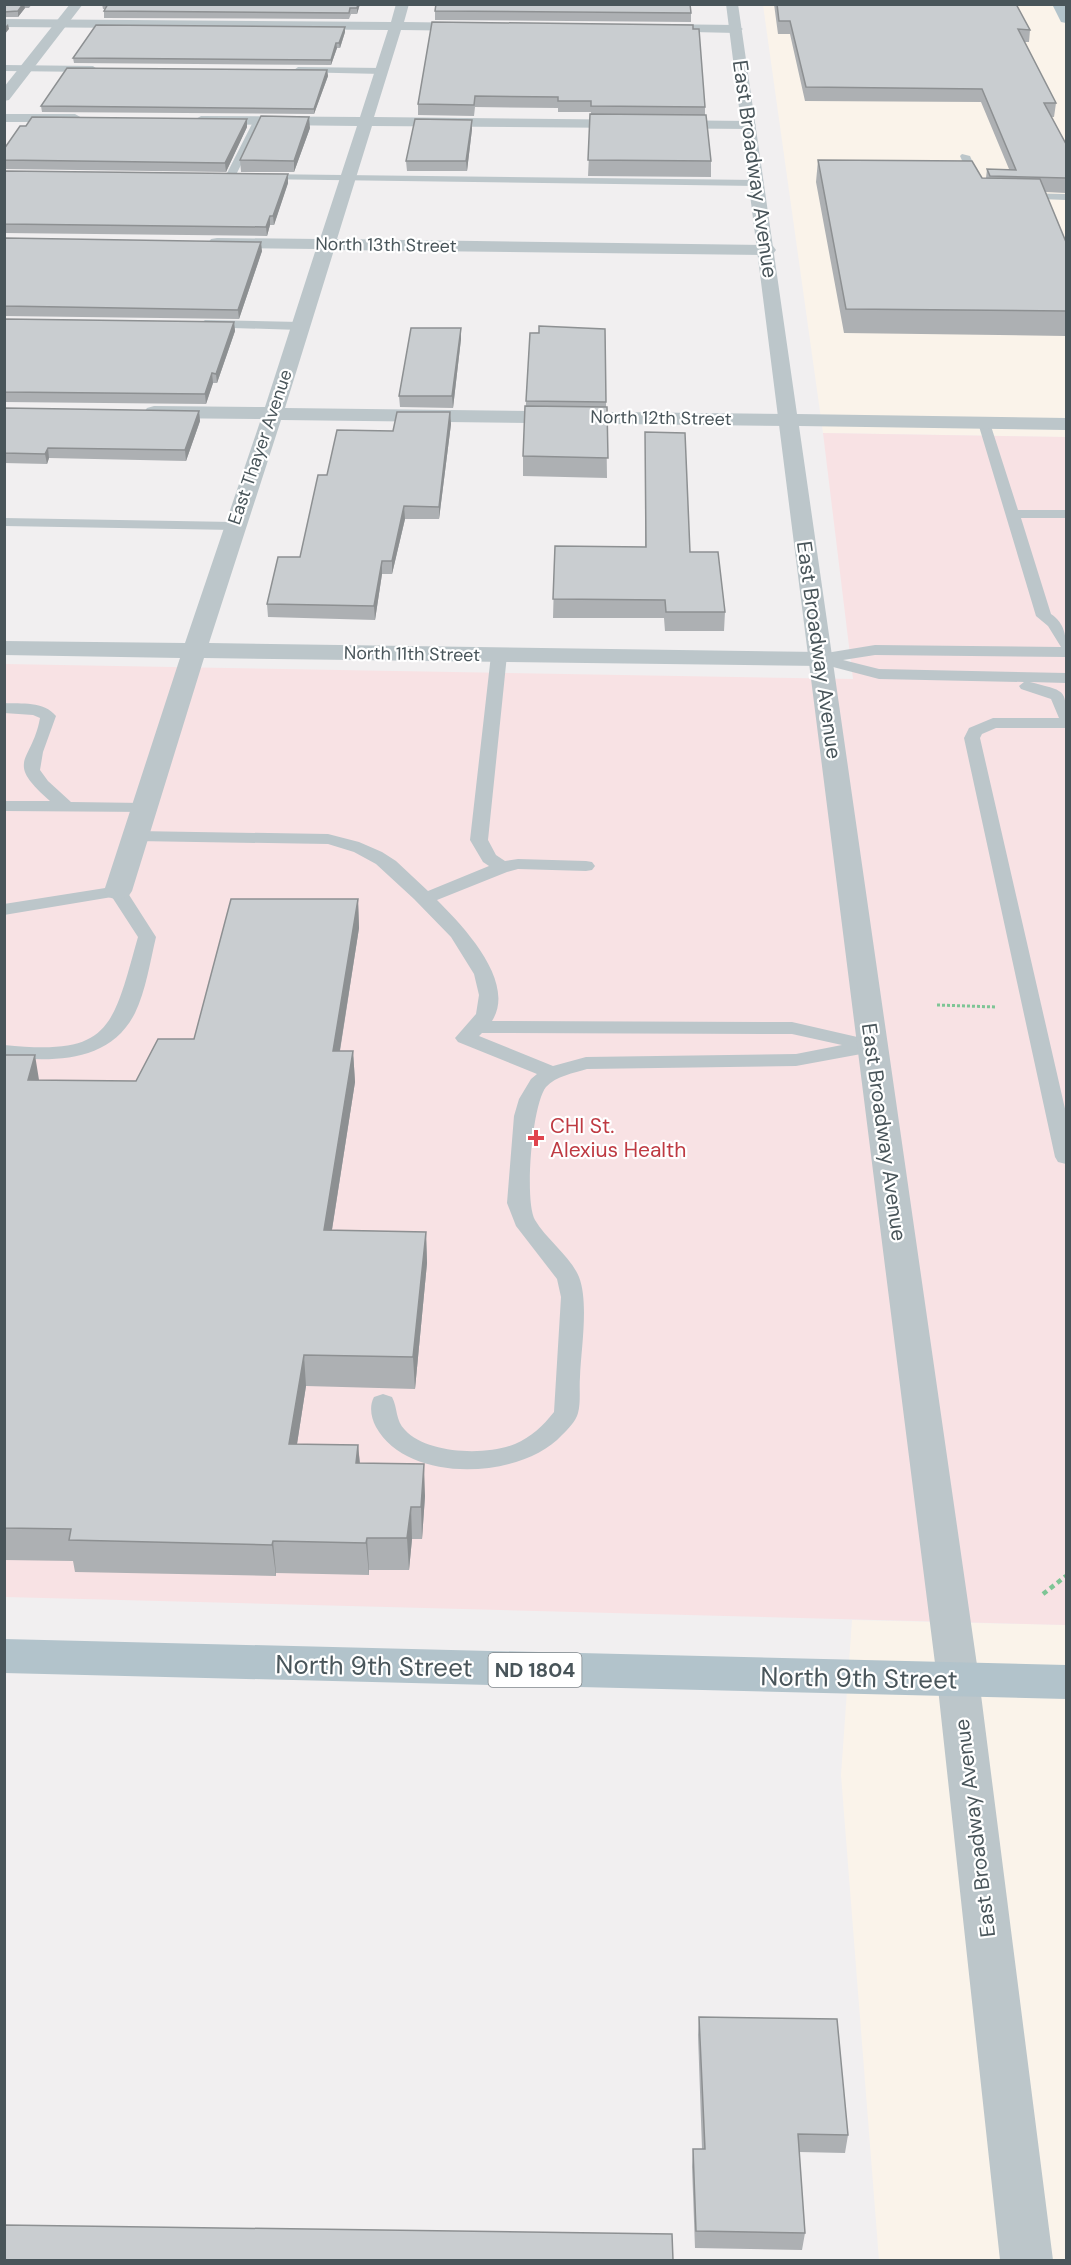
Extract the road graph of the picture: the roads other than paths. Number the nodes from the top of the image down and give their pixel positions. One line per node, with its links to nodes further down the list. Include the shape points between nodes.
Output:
1 (77, 4): 7 (street)
2 (404, 4): 8 (street, East Thayer Avenue)
3 (732, 4): 11 (street, East Broadway Avenue)
4 (1058, 4): 5 (main road)
5 (1066, 20)
6 (4, 23): 7 (street)
7 (63, 23): 8 (street); 13 (street)
8 (396, 26): 9 (street); 16 (street, East Thayer Avenue)
9 (486, 27)
10 (644, 28): 11 (street)
11 (736, 29): 23 (street, East Broadway Avenue)
12 (4, 68): 13 (lane)
13 (28, 68): 14 (lane); 17 (street)
14 (98, 69)
15 (287, 70): 16 (lane)
16 (382, 71): 22 (street, East Thayer Avenue)
17 (4, 97)
18 (4, 118): 19 (street)
19 (85, 118)
20 (189, 120): 21 (street)
21 (258, 120): 22 (street); 26 (lane)
22 (365, 121): 23 (street); 29 (street, East Thayer Avenue)
23 (748, 124): 30 (street, East Broadway Avenue)
24 (965, 156): 31 (lane)
25 (219, 177): 26 (lane)
26 (230, 177): 27 (lane)
27 (242, 177)
28 (254, 177): 29 (lane)
29 (347, 178): 30 (lane); 35 (street, East Thayer Avenue)
30 (757, 183): 36 (street, East Broadway Avenue)
31 (983, 196)
32 (1007, 196): 33 (lane)
33 (1066, 197)
34 (195, 243): 35 (street, North 13th Street)
35 (326, 244): 36 (street, North 13th Street); 38 (street, East Thayer Avenue)
36 (767, 250): 41 (street, East Broadway Avenue)
37 (194, 324): 38 (lane)
38 (300, 326): 40 (street, East Thayer Avenue)
39 (133, 411): 40 (street, North 12th Street)
40 (273, 413): 41 (street, North 12th Street); 47 (street, East Thayer Avenue)
41 (788, 420): 42 (street, North 12th Street); 54 (street, East Broadway Avenue)
42 (984, 423): 43 (street, North 12th Street); 44 (lane)
43 (1066, 424)
44 (1012, 514): 45 (lane); 48 (lane)
45 (1066, 514)
46 (4, 522): 47 (lane)
47 (234, 526): 51 (street, East Thayer Avenue)
48 (1044, 616): 49 (lane, via 1039,622); 53 (lane, via 1058,626)
49 (1040, 644): 53 (lane); 54 (lane, via 875,650)
50 (4, 648): 51 (street, North 11th Street)
51 (195, 652): 52 (street, North 11th Street); 61 (street, East Thayer Avenue)
52 (499, 655): 54 (street, North 11th Street); 64 (lane, via 479,840 489,858)
53 (1065, 658): 55 (lane)
54 (820, 659): 55 (lane, via 879,674); 69 (street, East Broadway Avenue)
55 (934, 675): 57 (lane, via 987,685 1046,689 1058,697)
56 (4, 708): 60 (lane, via 37,710 48,716 30,769 33,778)
57 (1066, 716)
58 (1066, 723): 72 (lane, via 993,723 975,731 972,738)
59 (4, 806): 60 (lane)
60 (67, 807): 61 (lane)
61 (144, 808): 62 (street, East Thayer Avenue)
62 (136, 836): 65 (street, East Thayer Avenue); 66 (lane, via 328,839 355,844 375,853)
63 (586, 866): 64 (lane)
64 (502, 867): 66 (lane)
65 (118, 891): 67 (lane); 70 (lane, via 147,937 124,1014 116,1028 84,1049 41,1054)
66 (424, 899): 68 (lane, via 474,953 486,977 486,1013)
67 (4, 910)
68 (477, 1027): 69 (lane, via 792,1028); 71 (lane, via 465,1038)
69 (872, 1046): 71 (lane, via 796,1060 586,1063); 75 (street, East Broadway Avenue)
70 (4, 1051)
71 (552, 1073): 73 (lane, via 538,1083 524,1116 518,1203 524,1221 568,1276 572,1297 566,1414 547,1436 516,1453 487,1460 456,1459 428,1454 403,1442 387,1426)
72 (1066, 1157)
73 (383, 1403)
74 (4, 1656): 75 (main road, North 9th Street / ND 1804)
75 (958, 1679): 76 (main road, North 9th Street / ND 1804); 77 (street, East Broadway Avenue)
76 (1066, 1682)
77 (1027, 2260)

